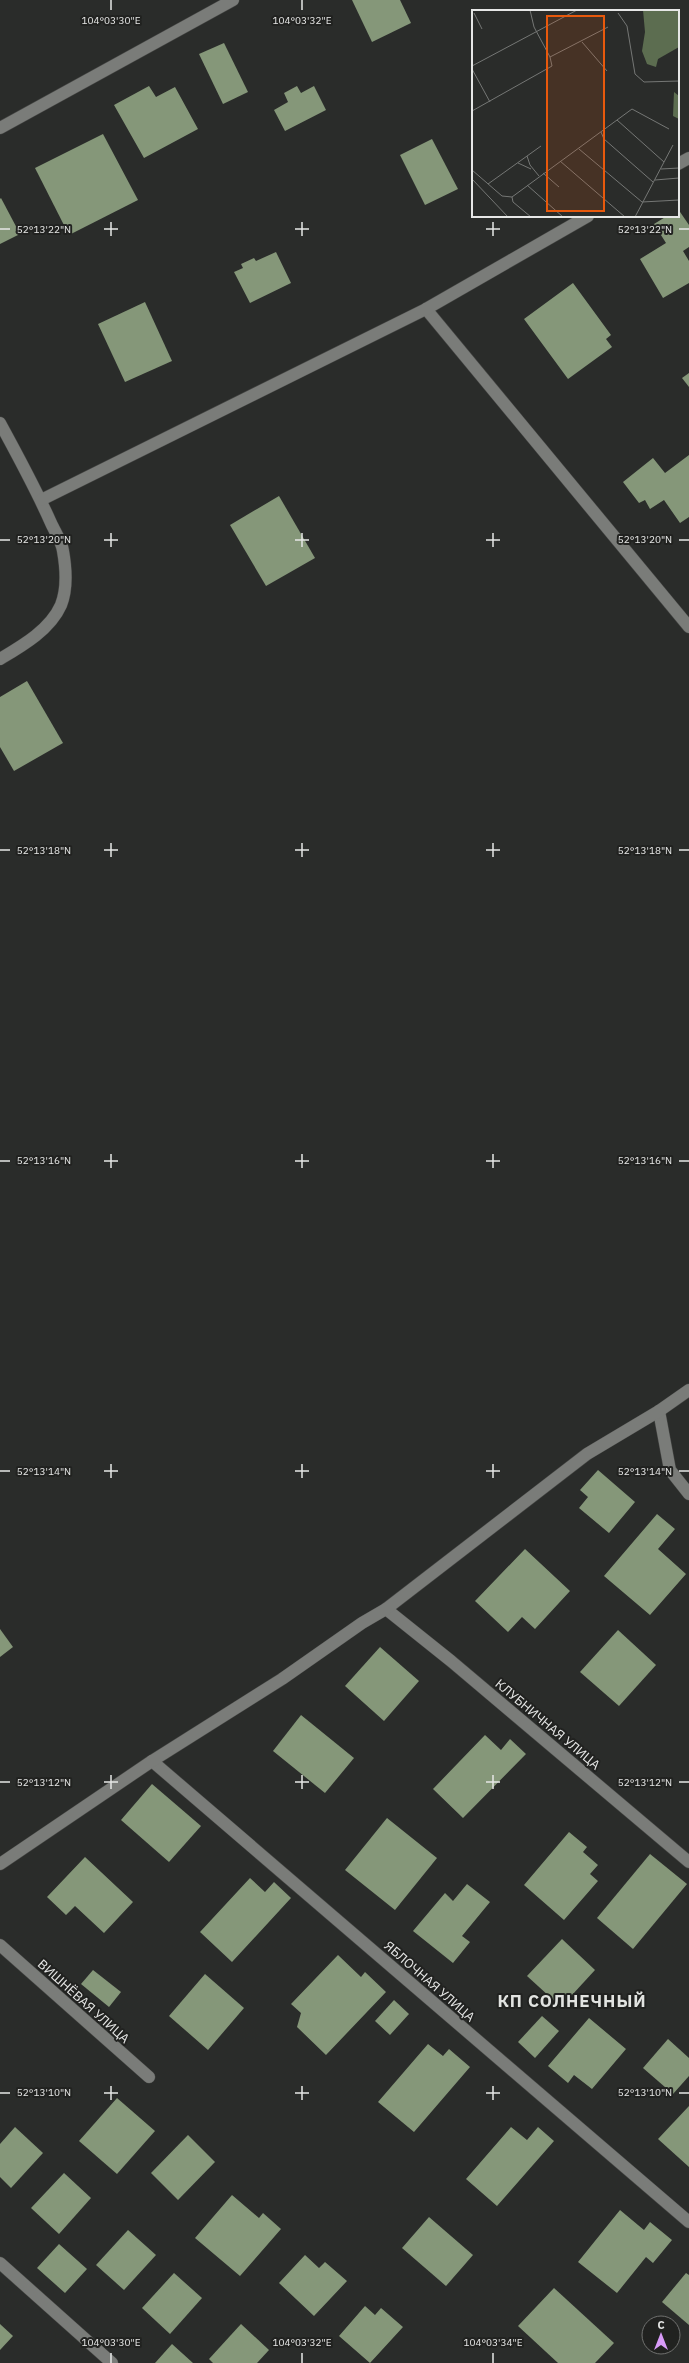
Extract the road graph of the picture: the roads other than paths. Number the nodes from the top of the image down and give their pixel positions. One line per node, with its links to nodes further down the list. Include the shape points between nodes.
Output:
1 (233, 0): 2 (street)
2 (0, 128)
3 (689, 158): 4 (street)
4 (679, 163)
5 (586, 217): 6 (street)
6 (426, 309): 8 (street); 9 (street)
7 (0, 423): 8 (street)
8 (41, 500): 10 (street, via 63,550 64,592 60,606 41,631)
9 (689, 627)
10 (0, 659)
11 (689, 1390): 12 (street)
12 (659, 1411): 13 (street, via 670,1470); 14 (street, via 587,1454)
13 (689, 1494)
14 (386, 1609): 15 (street, via 282,1679); 16 (street, КЛУБНИЧНАЯ УЛИЦА)
15 (152, 1761): 17 (street); 20 (street, ЯБЛОЧНАЯ УЛИЦА)
16 (689, 1862)
17 (0, 1864)
18 (0, 1945): 19 (street, ВИШНЁВАЯ УЛИЦА)
19 (149, 2077)
20 (689, 2222)
21 (0, 2263): 22 (street)
22 (112, 2363)

